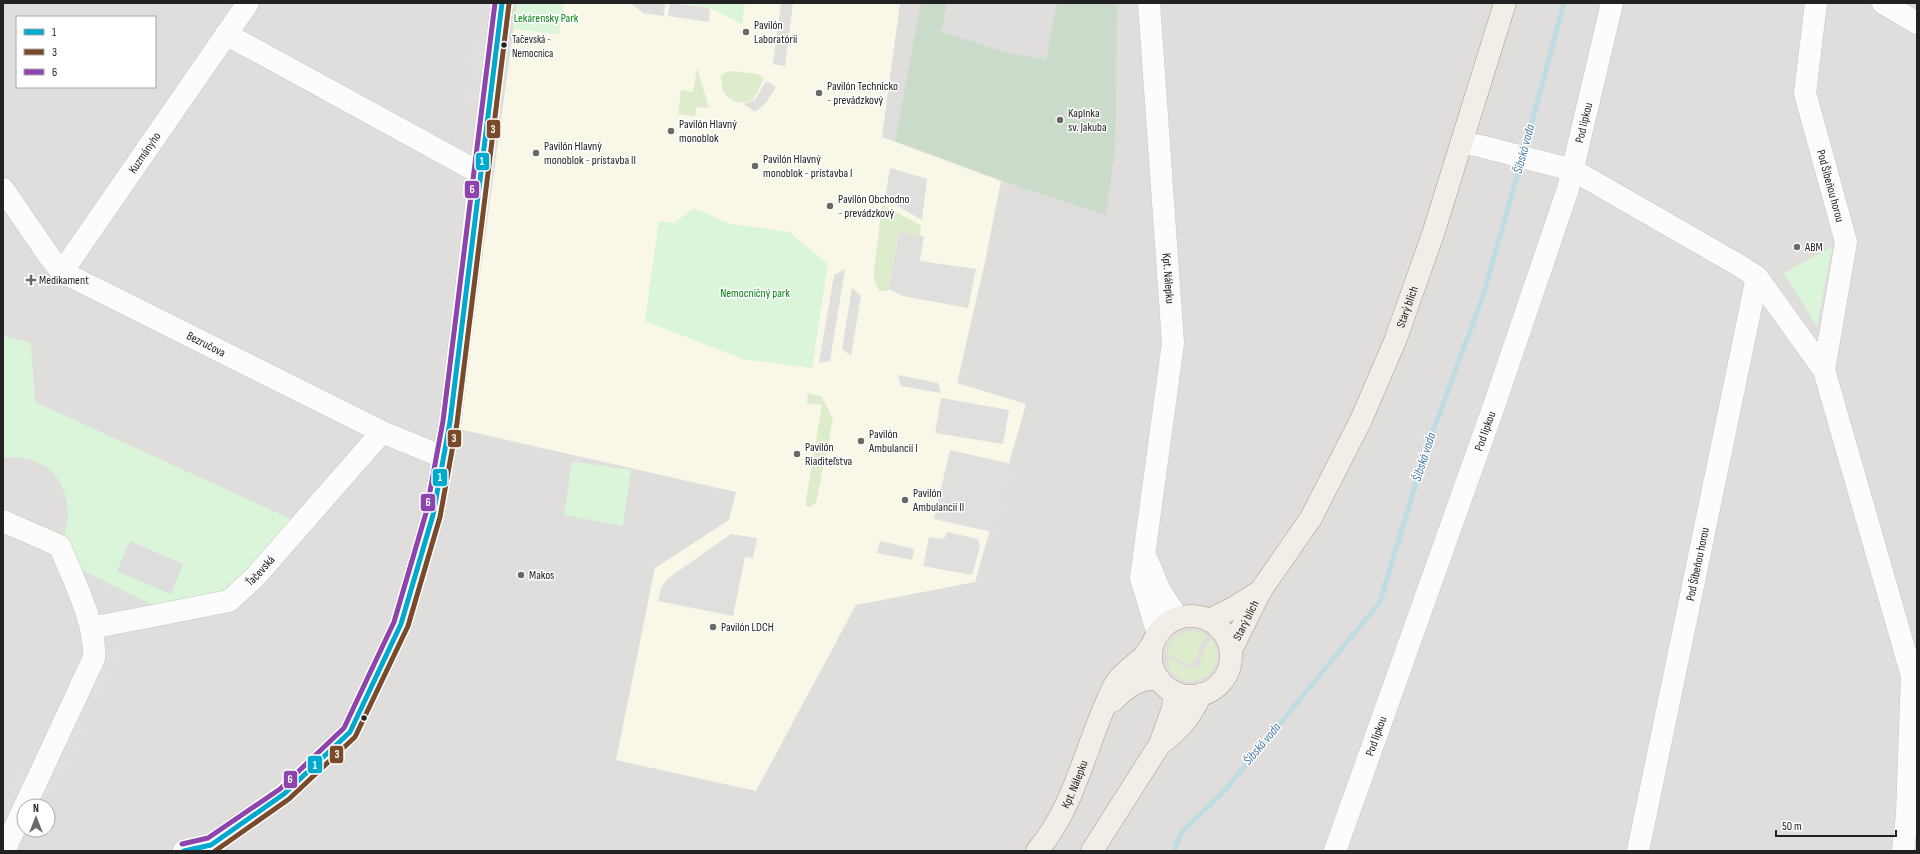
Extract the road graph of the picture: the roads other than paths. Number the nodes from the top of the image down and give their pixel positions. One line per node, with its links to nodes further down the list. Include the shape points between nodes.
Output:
1 (248, 3): 9 (street, Kuzmányho)
2 (502, 3): 12 (street)
3 (1149, 3): 20 (street, Kpt. Nálepku, via 1173,343)
4 (1505, 3): 10 (main road, Starý blich)
5 (1612, 3): 11 (street, Pod lipkou)
6 (1816, 3): 16 (street, Pod Šibeňou horou, via 1805,93 1846,242)
7 (1883, 3): 8 (street)
8 (1917, 23)
9 (226, 34): 12 (street); 14 (street, Kuzmányho)
10 (1462, 143): 11 (street, Pod Šibeňou horou); 21 (main road, Starý blich, via 1398,334 1361,420 1311,518)
11 (1573, 170): 15 (street, Pod Šibeňou horou); 37 (street, Pod lipkou, via 1495,403)
12 (480, 172): 18 (street, via 450,422)
13 (3, 189): 14 (street, Bezručova)
14 (62, 272): 17 (street, Bezručova)
15 (1757, 277): 16 (street, Pod Šibeňou horou); 38 (street, Pod Šibeňou horou)
16 (1824, 370): 39 (street, Pod Šibeňou horou, via 1912,676 1907,814)
17 (382, 432): 18 (street, Bezručova); 24 (street, Ťačevská, via 255,577 229,601)
18 (443, 457): 34 (street, via 433,516 401,624 350,732 284,794 211,845)
19 (3, 521): 24 (street, via 60,546)
20 (1144, 551): 22 (street, Kpt. Nálepku, via 1160,591); 25 (street, Kpt. Nálepku, via 1141,578)
21 (1261, 590): 23 (main road, Starý blich); 26 (main road, Starý blich)
22 (1178, 618): 23 (main road, via 1199,617); 25 (main road, via 1164,627)
23 (1209, 620): 26 (main road, via 1219,627 1227,638)
24 (92, 628): 31 (street, via 94,658)
25 (1156, 638): 27 (main road, via 1152,655 1153,667); 29 (main road, Kpt. Nálepku, via 1144,656 1126,670 1112,689)
26 (1231, 650): 28 (main road, via 1231,662 1227,673 1212,690)
27 (1167, 685): 28 (main road, via 1192,696); 29 (main road, Kpt. Nálepku, via 1149,678 1138,682 1123,690); 30 (main road, via 1173,708)
28 (1202, 694): 30 (main road, via 1194,711 1180,728)
29 (1103, 712): 35 (main road, Kpt. Nálepku, via 1077,779)
30 (1160, 744): 36 (main road)
31 (29, 798)
32 (16, 826): 33 (street)
33 (4, 851)
34 (184, 851)
35 (1037, 851)
36 (1092, 851)
37 (1335, 851)
38 (1638, 851)
39 (1903, 851)

